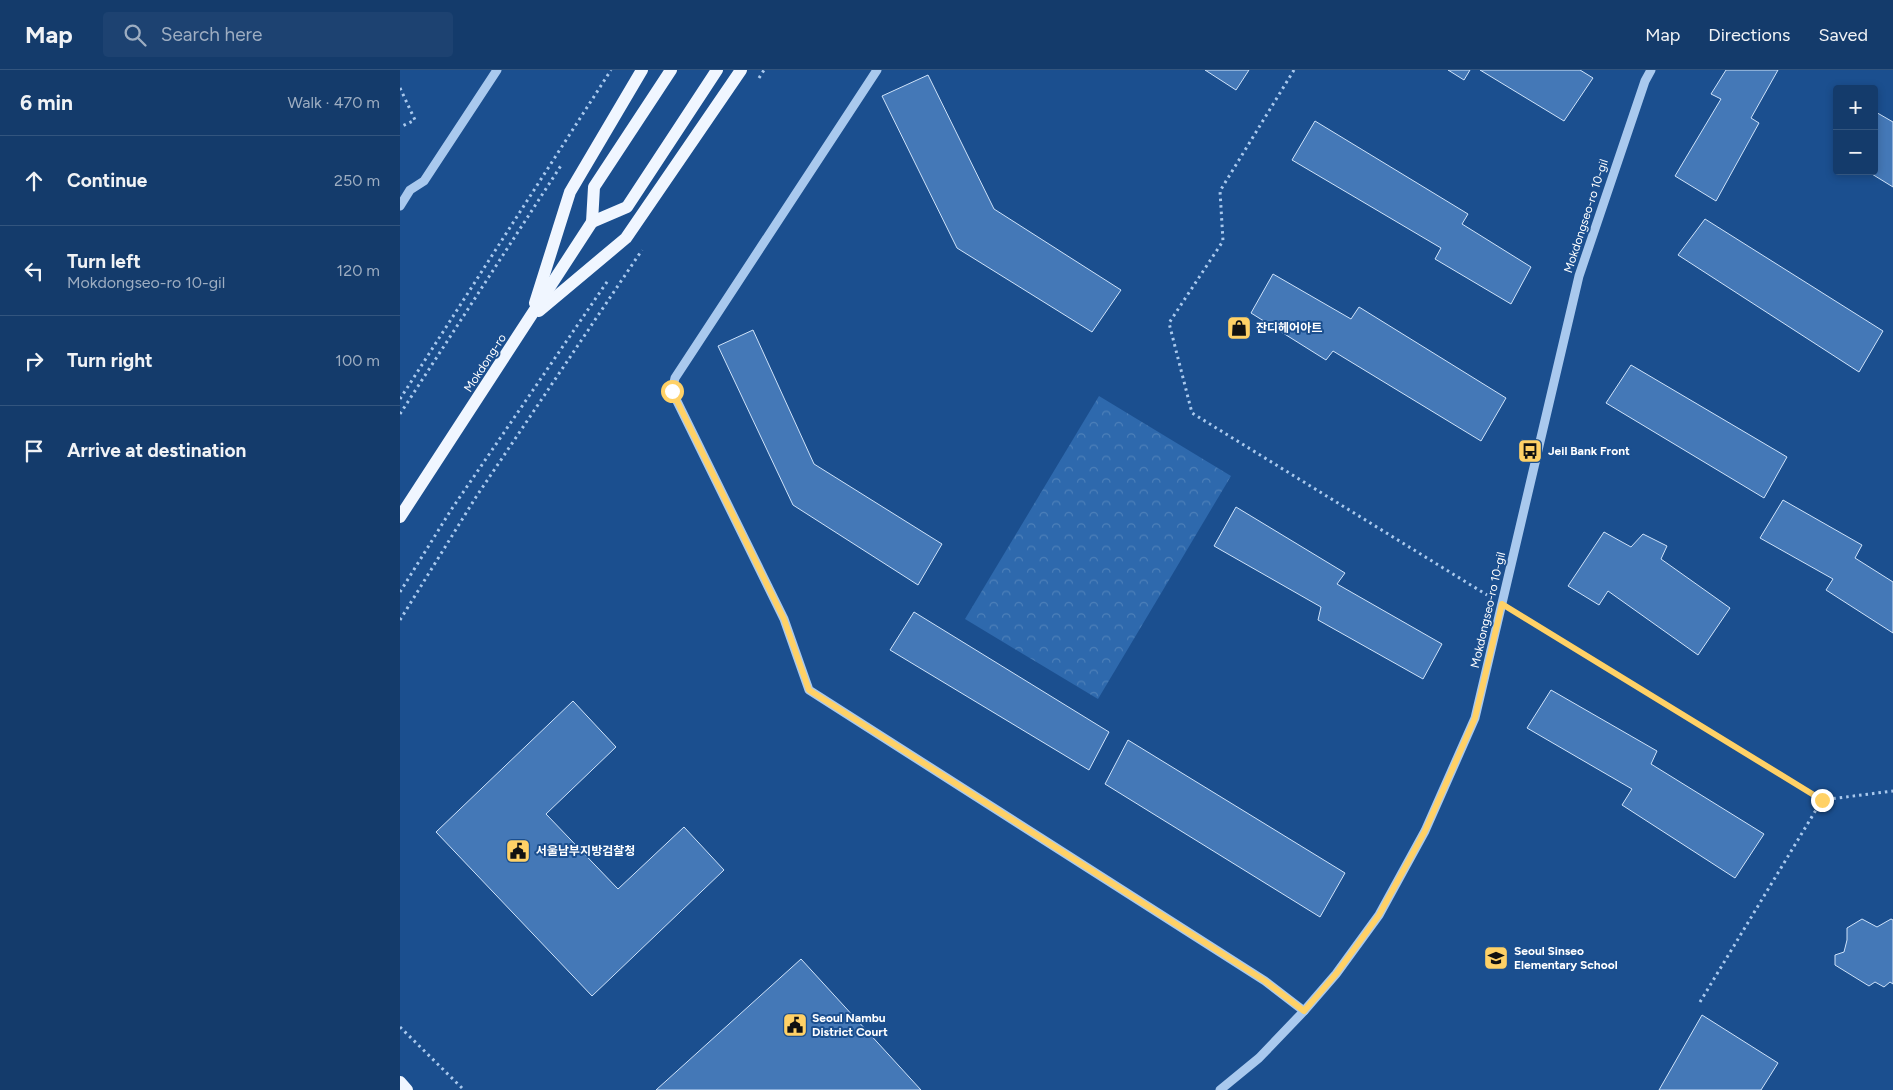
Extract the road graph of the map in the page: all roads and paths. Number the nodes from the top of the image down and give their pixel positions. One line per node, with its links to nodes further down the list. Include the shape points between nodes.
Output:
1 (497, 70): 15 (street, via 424,181 410,190)
2 (611, 70): 20 (path)
3 (642, 70): 19 (main road, via 570,192)
4 (670, 70): 16 (main road, Mokdong-ro, via 594,187)
5 (717, 70): 16 (main road, via 627,207)
6 (741, 70): 19 (main road, via 626,238)
7 (764, 70): 11 (path)
8 (878, 70): 29 (street, via 675,378 672,391 784,619 809,690 1265,981)
9 (1294, 70): 24 (path, via 1220,191 1223,241 1169,323 1192,413)
10 (1652, 70): 24 (street, Mokdongseo-ro 10-gil, via 1645,81 1579,276)
11 (753, 86)
12 (400, 88): 13 (path, via 415,120)
13 (400, 127)
14 (566, 158): 21 (path)
15 (400, 206)
16 (592, 222): 19 (main road, Mokdong-ro)
17 (648, 242): 25 (path, via 476,497)
18 (610, 278): 23 (path, via 451,510)
19 (530, 319): 22 (main road, Mokdong-ro)
20 (400, 399)
21 (400, 414)
22 (400, 517)
23 (400, 592)
24 (1502, 604): 27 (path); 29 (street, Mokdongseo-ro 10-gil, via 1475,718 1425,831 1379,915)
25 (400, 620)
26 (1893, 791): 27 (path)
27 (1822, 800): 28 (path)
28 (1700, 1002)
29 (1304, 1011): 34 (street, Mokdongseo-ro 10-gil, via 1259,1058)
30 (400, 1027): 33 (path)
31 (400, 1082): 32 (main road)
32 (408, 1090)
33 (464, 1090)
34 (1220, 1090)

